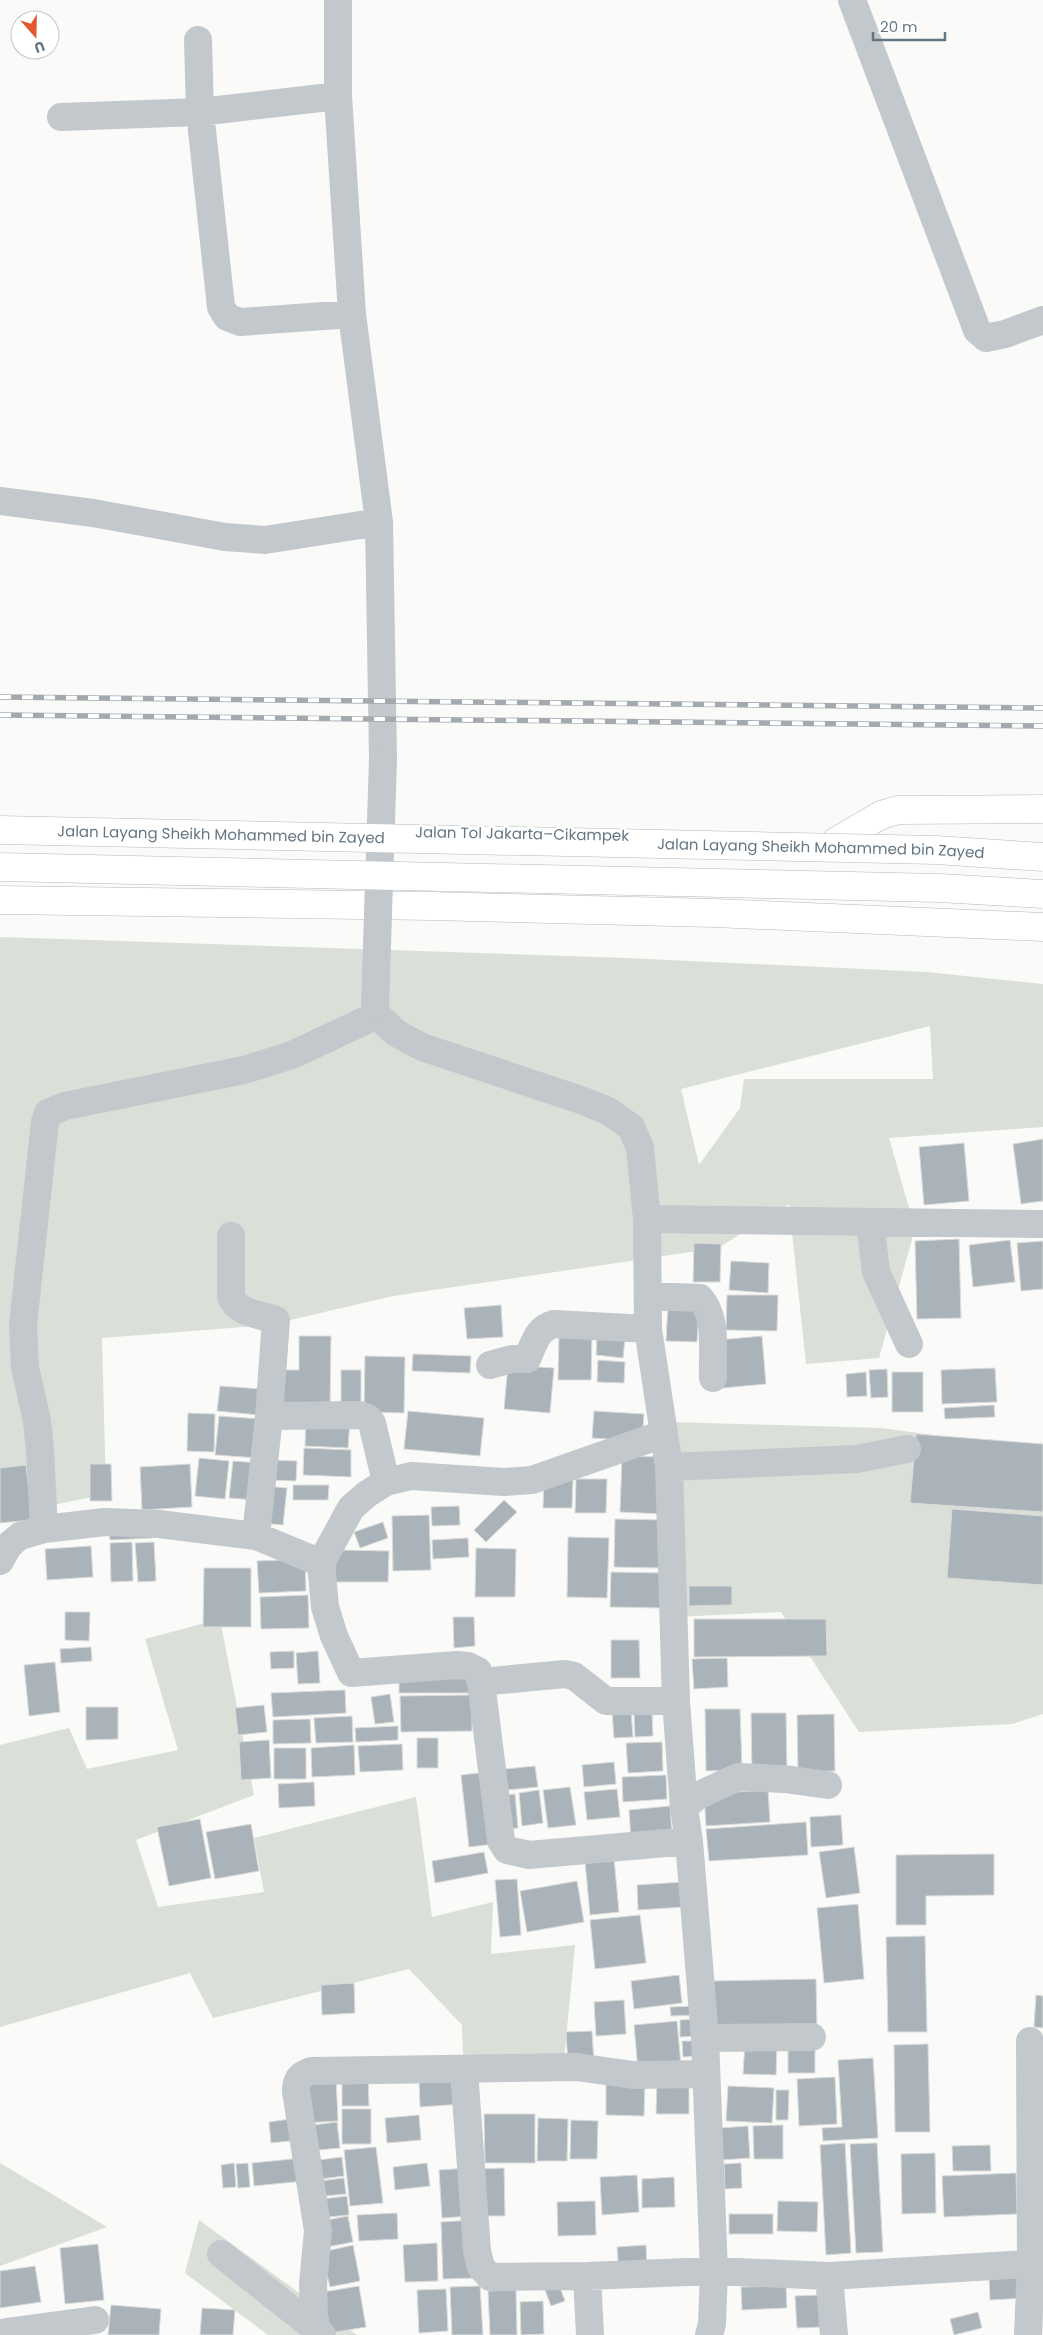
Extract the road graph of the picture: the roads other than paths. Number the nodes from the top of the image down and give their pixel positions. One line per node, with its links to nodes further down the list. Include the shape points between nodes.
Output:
1 (338, 0): 4 (street)
2 (852, 0): 8 (street, via 977,330 986,338)
3 (198, 40): 5 (street)
4 (338, 96): 5 (street); 7 (street)
5 (200, 112): 6 (street); 7 (street, via 221,307 228,317 240,322)
6 (62, 116)
7 (352, 314): 10 (street)
8 (1043, 320)
9 (0, 501): 10 (street, via 93,513 225,537 265,540)
10 (379, 522): 23 (street, bridge, via 383,759)
11 (1043, 809): 14 (highway, via 898,810 881,815)
12 (0, 824): 14 (highway, Jalan Tol Jakarta–Cikampek)
13 (0, 830): 16 (highway, Jalan Layang Sheikh Mohammed bin Zayed, bridge, via 936,850)
14 (835, 842): 15 (highway, Jalan Tol Jakarta–Cikampek)
15 (1043, 852)
16 (1043, 857)
17 (0, 867): 18 (highway, bridge, via 938,888)
18 (1043, 894)
19 (0, 900): 20 (highway)
20 (714, 913): 21 (highway); 22 (highway)
21 (1043, 927)
22 (1043, 947)
23 (376, 1011): 24 (street, via 396,1033 422,1047 581,1100 608,1111 631,1127 640,1148); 38 (street, via 292,1055 244,1070 65,1106 48,1113 23,1324 25,1367 40,1448)
24 (648, 1219): 25 (street); 28 (street)
25 (870, 1222): 26 (street); 30 (street, via 876,1272)
26 (1043, 1224)
27 (232, 1236): 33 (street, via 233,1303 240,1309 276,1320)
28 (648, 1296): 29 (street); 32 (street, via 700,1298 706,1305 710,1315)
29 (648, 1329): 31 (street, via 554,1324 539,1332 527,1359); 34 (street)
30 (909, 1344)
31 (490, 1365)
32 (713, 1378)
33 (269, 1416): 37 (street, via 360,1415 368,1418); 39 (street)
34 (663, 1434): 36 (street); 37 (street, via 532,1480 504,1482 411,1476)
35 (907, 1449): 36 (street, via 857,1459)
36 (669, 1467): 43 (street)
37 (386, 1482): 41 (street, via 350,1508)
38 (44, 1529): 39 (street, via 105,1522 141,1523); 40 (street, via 20,1536 9,1545)
39 (256, 1536): 41 (street)
40 (0, 1561)
41 (321, 1563): 42 (street, via 325,1607 351,1673 468,1666 478,1671)
42 (481, 1682): 43 (street, via 566,1674 574,1676 606,1701); 46 (street, via 501,1841 507,1850 529,1855)
43 (676, 1701): 45 (street)
44 (828, 1785): 45 (street, via 738,1777 696,1796)
45 (684, 1808): 46 (street)
46 (689, 1841): 48 (street)
47 (812, 2037): 48 (street)
48 (705, 2038): 51 (street)
49 (1030, 2041): 53 (street)
50 (464, 2070): 51 (street, via 577,2067 633,2075); 55 (street, via 477,2251 481,2267 490,2277); 58 (street, via 311,2071 296,2081 318,2231 313,2284)
51 (706, 2074): 54 (street)
52 (221, 2254): 58 (street)
53 (1037, 2264): 56 (street); 63 (street)
54 (714, 2272): 55 (street); 56 (street); 61 (street)
55 (587, 2276): 60 (street)
56 (829, 2276): 62 (street)
57 (95, 2320): 59 (street)
58 (320, 2332)
59 (2, 2335)
60 (590, 2335)
61 (709, 2335)
62 (834, 2335)
63 (1028, 2335)

